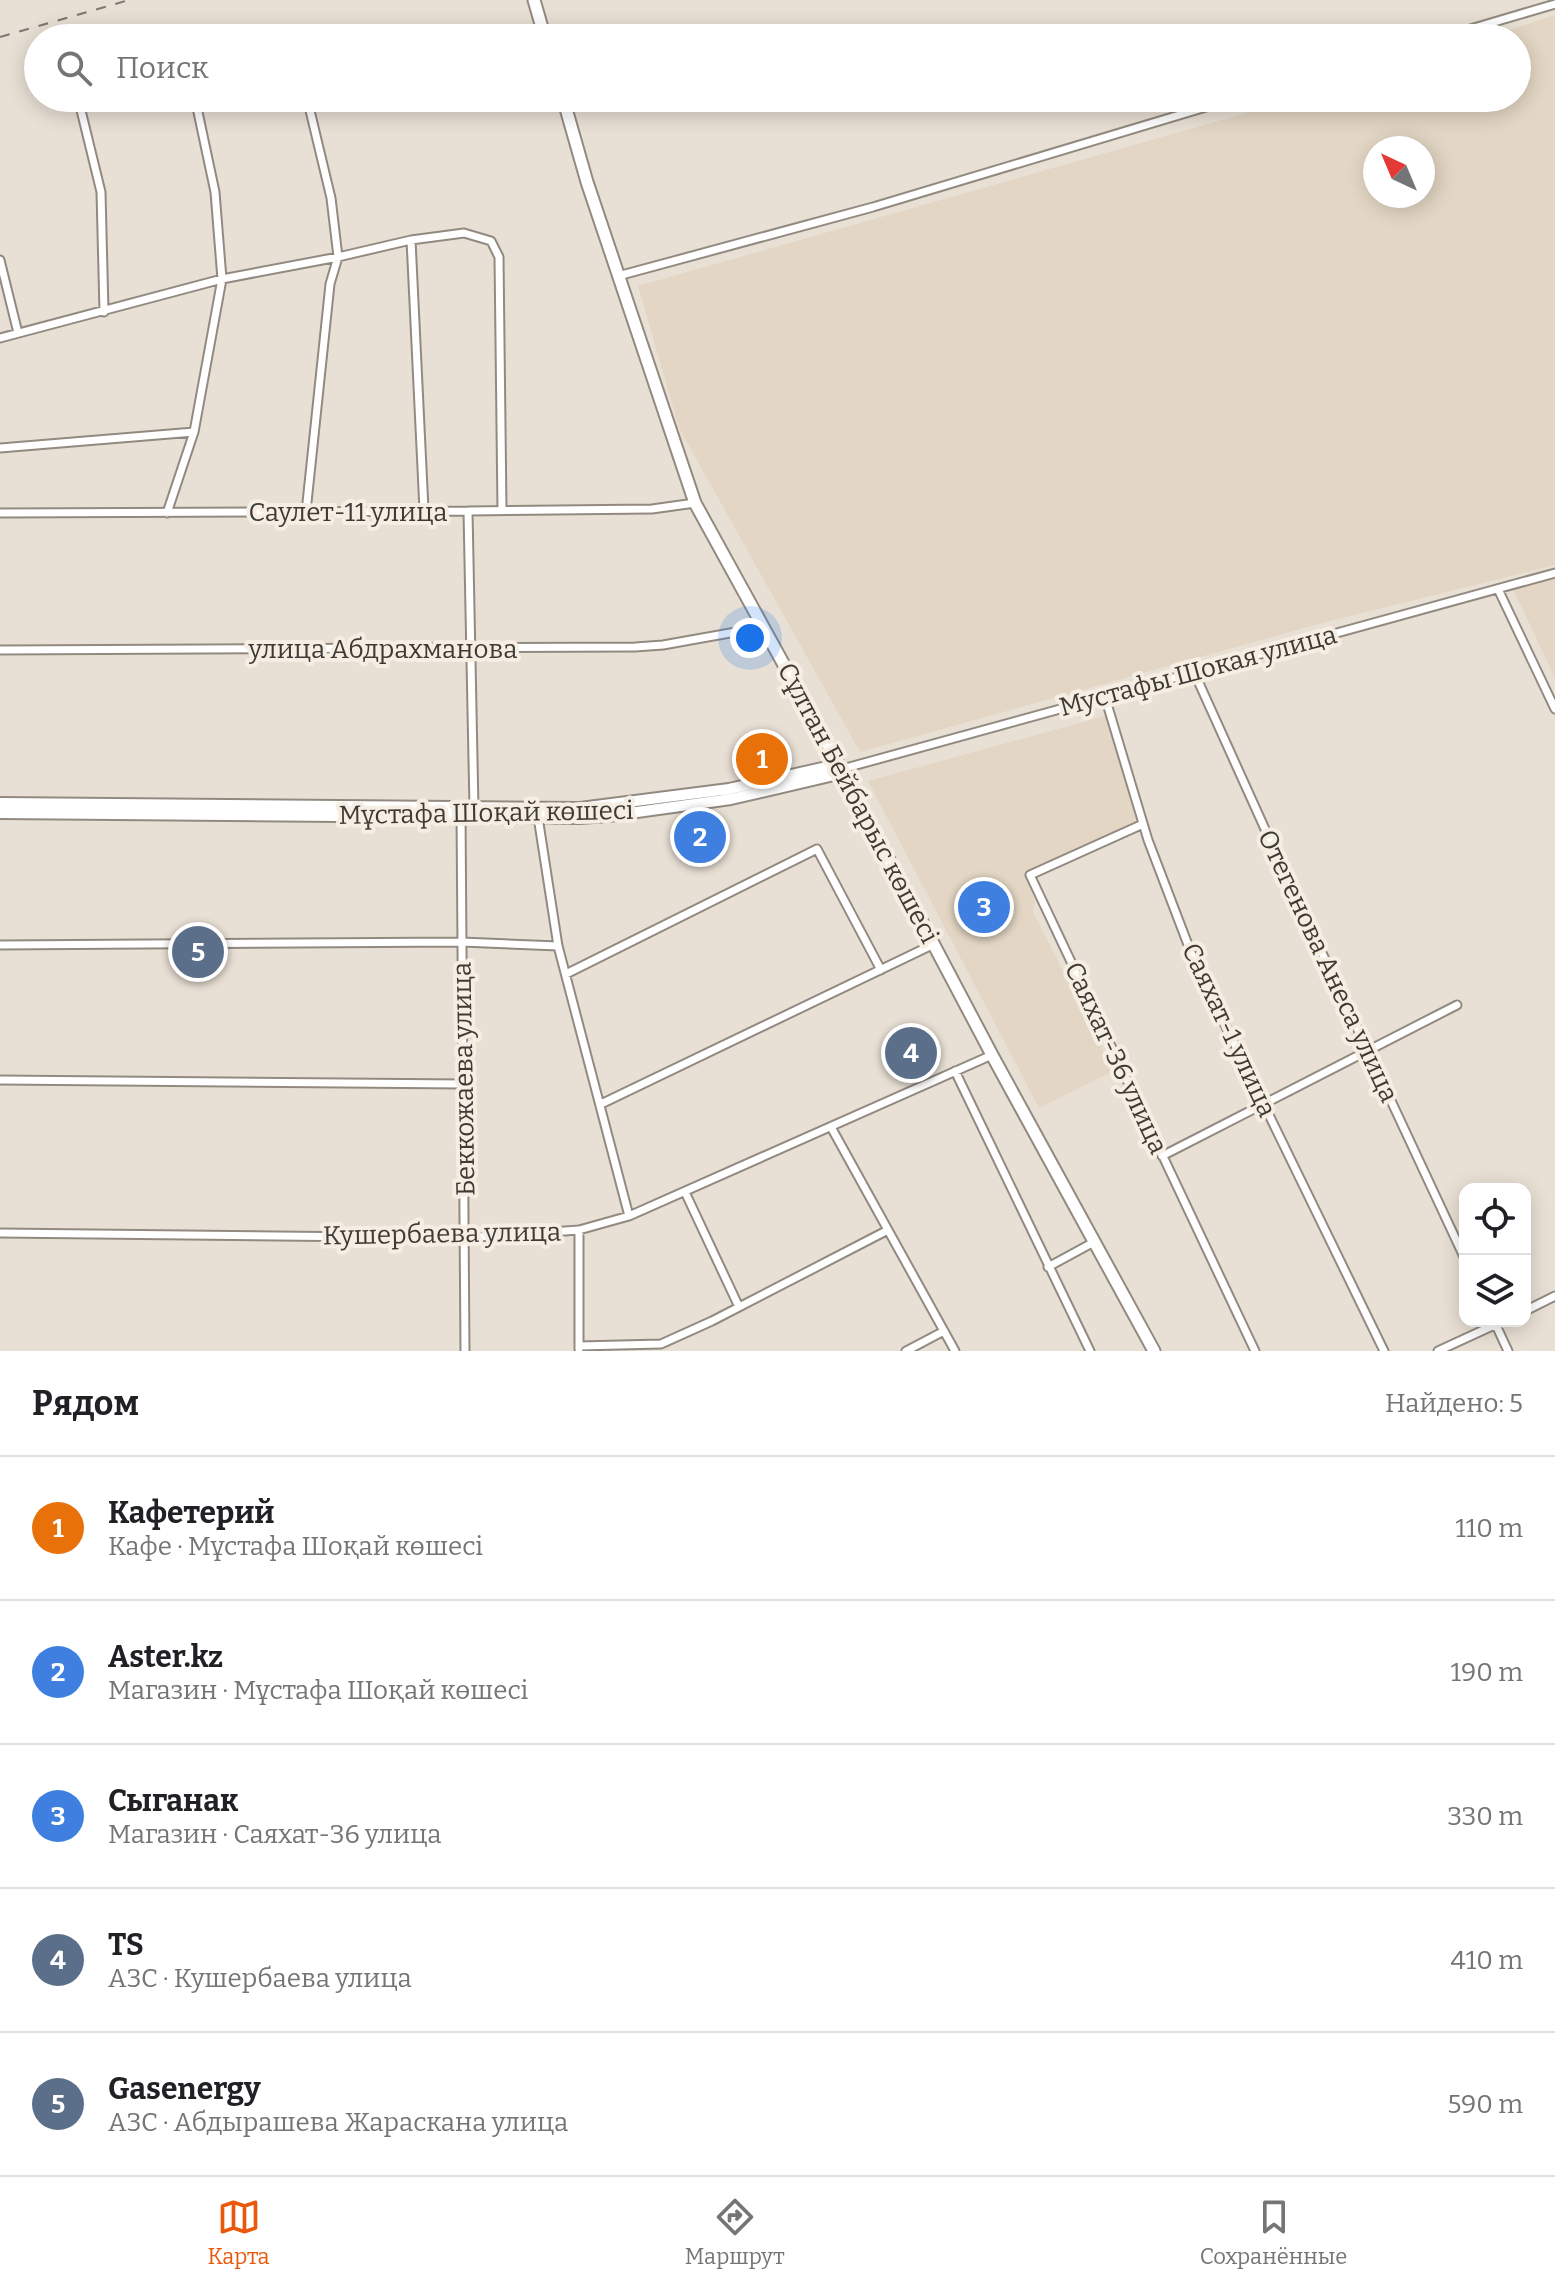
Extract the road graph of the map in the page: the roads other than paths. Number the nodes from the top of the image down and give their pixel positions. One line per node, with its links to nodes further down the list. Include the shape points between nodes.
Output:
1 (534, 0): 3 (main road)
2 (1555, 4): 4 (street)
3 (541, 24)
4 (1487, 24)
5 (81, 112): 15 (street, via 101,192)
6 (198, 112): 14 (street, via 215,192)
7 (310, 112): 11 (street, via 331,198)
8 (567, 112): 13 (main road, Сұлтан Бейбарыс көшесі)
9 (1189, 112): 13 (street, via 873,207)
10 (411, 240): 11 (street); 21 (street); 22 (street, via 464,233 491,241 499,257)
11 (338, 257): 14 (street); 24 (street, via 330,284)
12 (0, 260): 16 (street)
13 (618, 276): 20 (main road, Сұлтан Бейбарыс көшесі)
14 (222, 279): 15 (street); 18 (street)
15 (104, 312): 16 (street)
16 (18, 333): 17 (street)
17 (0, 338)
18 (194, 432): 19 (street); 26 (street)
19 (0, 448)
20 (695, 503): 22 (street, Саулет-11 улица, via 652,509); 29 (main road, Сұлтан Бейбарыс көшесі)
21 (424, 510): 23 (street, Саулет-11 улица); 24 (street, Саулет-11 улица)
22 (502, 510): 23 (street, Саулет-11 улица)
23 (468, 511): 30 (street)
24 (306, 512): 26 (street, Саулет-11 улица)
25 (0, 513): 26 (street, Саулет-11 улица)
26 (167, 513)
27 (1555, 573): 28 (street, Мустафы Шокая улица)
28 (1498, 589): 32 (street, Мустафы Шокая улица); 34 (street)
29 (764, 627): 30 (street, улица Абдрахманова, via 663,645); 35 (main road, Сұлтан Бейбарыс көшесі)
30 (472, 649): 31 (street, улица Абдрахманова); 38 (street)
31 (0, 650)
32 (1194, 672): 33 (street, Мустафы Шокая улица); 49 (street, Отегенова Анеса улица)
33 (1105, 697): 35 (street, Мустафы Шокая улица); 41 (street, Саяхат-1 улица)
34 (1555, 709)
35 (842, 769): 38 (street, Мұстафа Шоқай көшесі, via 827,767 729,789 607,806); 40 (street, Мұстафа Шоқай көшесі, via 731,799 608,816); 43 (main road, Сұлтан Бейбарыс көшесі)
36 (0, 803): 37 (street, Мұстафа Шоқай көшесі)
37 (461, 812): 38 (street, Мұстафа Шоқай көшесі); 39 (street, Мұстафа Шоқай көшесі); 42 (street, Беккожаева улица)
38 (474, 812): 40 (street, Мұстафа Шоқай көшесі)
39 (0, 813)
40 (538, 817): 45 (street)
41 (1143, 824): 55 (street, Саяхат-1 улица, via 1195,963); 57 (street, Саяхат-36 улица, via 1030,875)
42 (462, 942): 44 (street); 45 (street); 53 (street, Беккожаева улица)
43 (934, 944): 46 (street); 50 (main road, Сұлтан Бейбарыс көшесі)
44 (0, 945)
45 (558, 946): 47 (street)
46 (881, 970): 47 (street, via 817,849); 54 (street)
47 (566, 974): 54 (street)
48 (1457, 1005): 49 (street)
49 (1367, 1051): 55 (street); 65 (street, Отегенова Анеса улица)
50 (992, 1055): 51 (street, Кушербаева улица); 64 (main road, Сұлтан Бейбарыс көшесі)
51 (955, 1071): 56 (street, Кушербаева улица); 66 (street)
52 (0, 1080): 53 (street)
53 (464, 1084): 63 (street, Беккожаева улица)
54 (601, 1104): 59 (street)
55 (1262, 1105): 57 (street); 80 (street, Саяхат-1 улица)
56 (831, 1127): 58 (street, Кушербаева улица); 61 (street)
57 (1162, 1156): 79 (street, Саяхат-36 улица)
58 (685, 1192): 59 (street, Кушербаева улица); 68 (street)
59 (629, 1216): 60 (street, Кушербаева улица)
60 (579, 1230): 63 (street, Кушербаева улица); 73 (street)
61 (888, 1230): 68 (street); 72 (street)
62 (0, 1233): 63 (street, Кушербаева улица)
63 (465, 1238): 74 (street, Беккожаева улица)
64 (1094, 1242): 66 (street); 78 (main road, Сұлтан Бейбарыс көшесі)
65 (1463, 1255)
66 (1048, 1267): 77 (street)
67 (1555, 1296): 69 (street)
68 (739, 1307): 73 (street, via 661,1344)
69 (1531, 1308)
70 (1488, 1327): 81 (street)
71 (1500, 1327): 82 (street)
72 (944, 1331): 75 (street); 76 (street)
73 (579, 1349)
74 (465, 1351)
75 (906, 1351)
76 (955, 1351)
77 (1090, 1351)
78 (1154, 1351)
79 (1255, 1351)
80 (1384, 1351)
81 (1438, 1351)
82 (1508, 1351)

